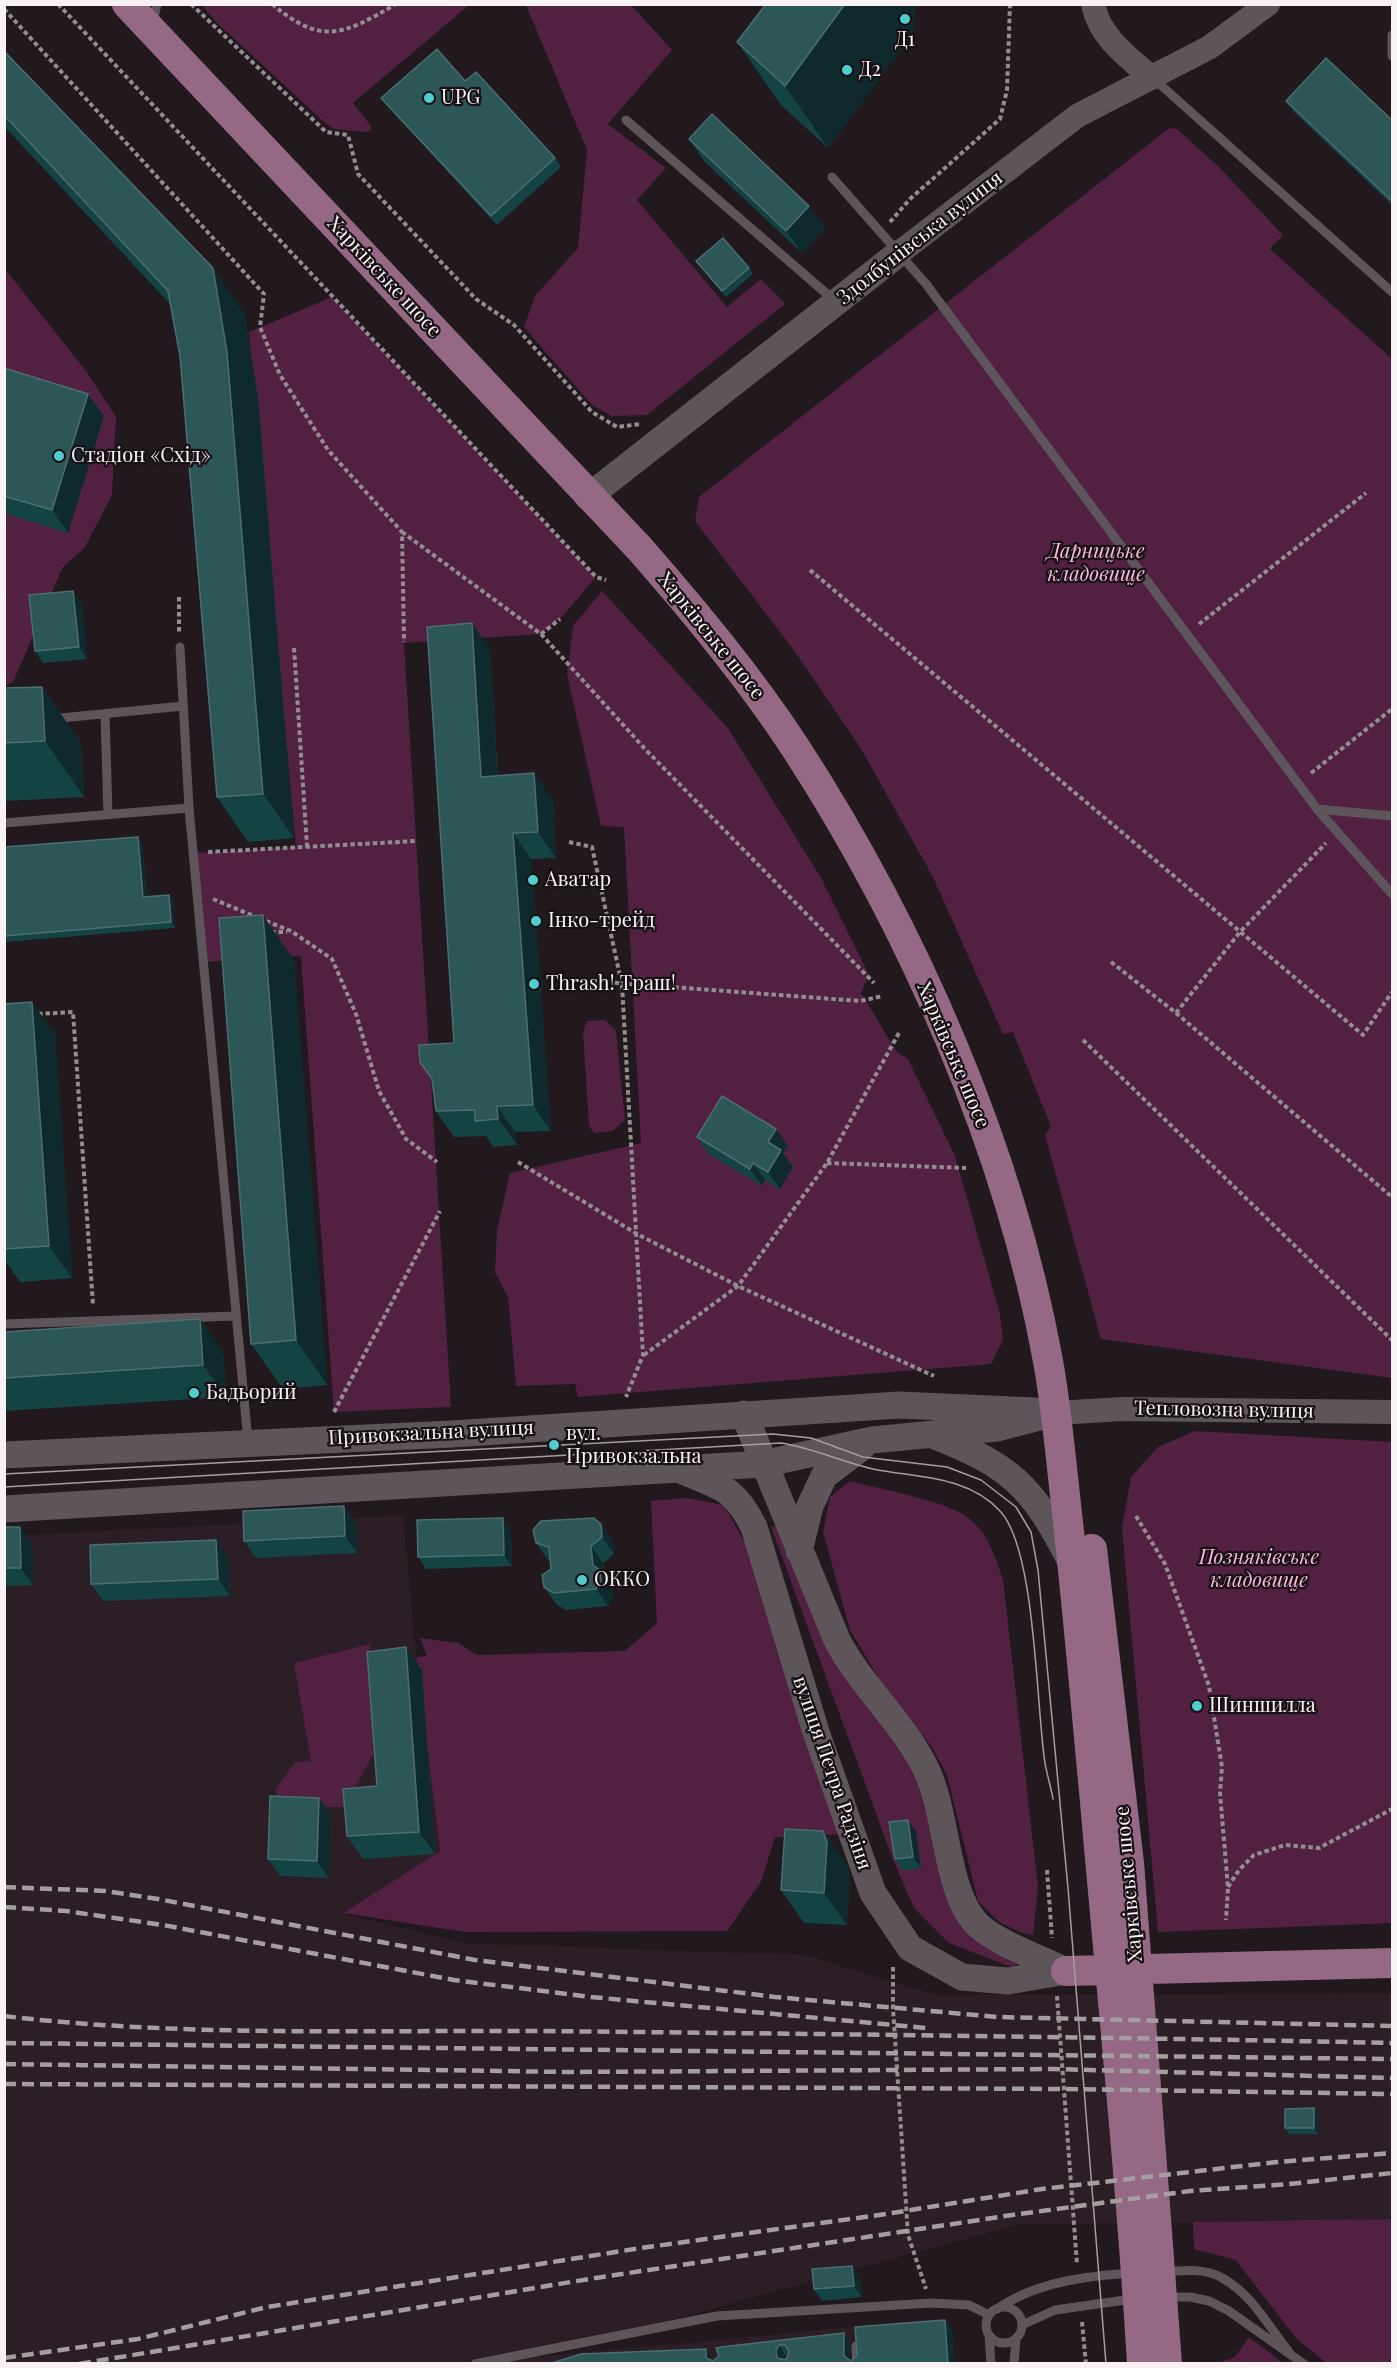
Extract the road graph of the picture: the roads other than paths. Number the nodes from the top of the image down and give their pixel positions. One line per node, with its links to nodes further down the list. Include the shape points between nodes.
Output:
1 (128, 4): 4 (main road, Харківське шосе)
2 (1093, 4): 7 (street, via 1102,28 1117,47)
3 (1268, 4): 7 (street, Здолбунівська вулиця, via 1210,47)
4 (154, 17): 13 (main road, Харківське шосе)
5 (1392, 35): 6 (lane)
6 (1392, 56)
7 (1152, 78): 10 (street, Здолбунівська вулиця, via 1077,116); 11 (lane)
8 (626, 120): 12 (lane)
9 (832, 177): 10 (lane)
10 (899, 253): 12 (main road, Здолбунівська вулиця); 19 (lane)
11 (1392, 292)
12 (836, 302): 13 (main road, Здолбунівська вулиця)
13 (588, 497): 27 (main road, Харківське шосе, via 646,556 746,677 794,745 878,889 947,1032 1001,1172 1022,1241)
14 (180, 647): 15 (lane)
15 (183, 706): 16 (lane); 18 (lane)
16 (105, 714): 17 (lane); 20 (lane)
17 (38, 720)
18 (189, 808): 20 (lane); 24 (lane)
19 (1317, 809): 21 (lane); 23 (lane)
20 (108, 815): 22 (lane)
21 (1392, 816)
22 (4, 823)
23 (1392, 894)
24 (235, 1316): 25 (lane); 31 (lane)
25 (4, 1324)
26 (1392, 1412): 27 (street, Тепловозна вулиця, via 1124,1409)
27 (1056, 1413): 28 (main road, Привокзальна вулиця, via 899,1405); 29 (main road, via 997,1428); 37 (main road, Харківське шосе); 46 (main road, Харківське шосе, via 1080,1450 1129,1863)
28 (744, 1414): 31 (main road, Привокзальна вулиця, via 453,1434); 33 (main road, вулиця Петра Радзіня)
29 (934, 1435): 30 (main road); 37 (main road, via 988,1459 1023,1486 1048,1517)
30 (872, 1440): 33 (main road); 36 (main road, via 824,1476 810,1506)
31 (248, 1441): 32 (main road, Привокзальна вулиця)
32 (4, 1455)
33 (763, 1464): 34 (main road); 36 (main road, вулиця Петра Радзіня)
34 (678, 1469): 35 (main road); 39 (main road, вулиця Петра Радзіня, via 719,1486 742,1502 873,1893 909,1948 962,1977)
35 (4, 1509)
36 (799, 1551): 39 (main road, вулиця Петра Радзіня, via 850,1664 902,1729 926,1768 940,1806 964,1909 996,1939)
37 (1073, 1567): 46 (main road, Харківське шосе, via 1100,1867)
38 (1392, 1964): 39 (main road, вулиця Петра Радзіня)
39 (1061, 1980)
40 (1143, 2297): 43 (lane, via 1055,2310)
41 (1155, 2297): 48 (lane, via 1190,2296 1209,2301)
42 (993, 2312): 43 (lane, via 1007,2308 1016,2312); 44 (lane, via 987,2325); 48 (lane, via 1018,2294 1039,2287 1114,2275 1193,2270 1223,2278 1244,2296); 49 (lane, via 969,2305 931,2303 717,2316)
43 (1022, 2325): 45 (lane)
44 (989, 2335): 45 (lane, via 1002,2343); 51 (lane)
45 (1016, 2339): 52 (lane)
46 (1158, 2344): 53 (main road, Харківське шосе)
47 (856, 2346): 50 (lane)
48 (1289, 2352): 54 (lane)
49 (478, 2363)
50 (857, 2364)
51 (991, 2364)
52 (1014, 2364)
53 (1142, 2364)
54 (1304, 2364)

